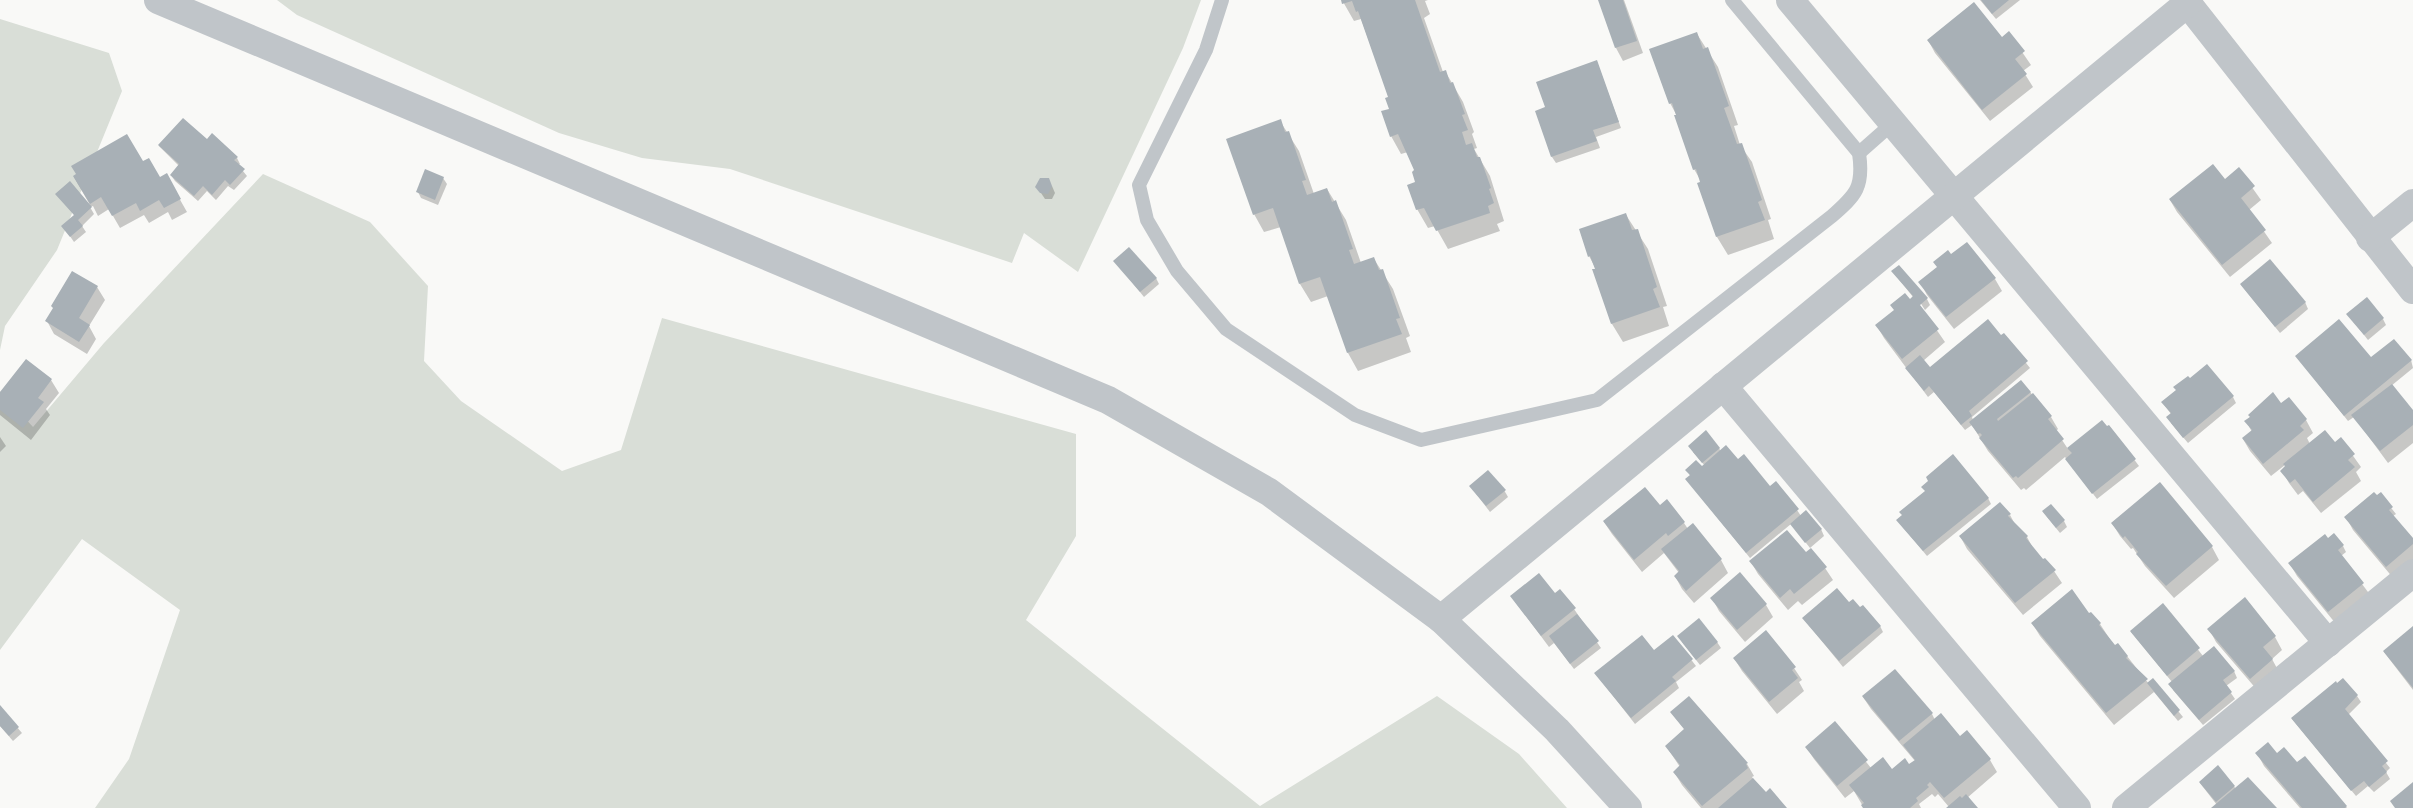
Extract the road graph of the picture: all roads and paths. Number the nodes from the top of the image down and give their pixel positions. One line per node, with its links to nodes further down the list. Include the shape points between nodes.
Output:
1 (158, 0): 14 (street, via 1108,400 1269,492)
2 (1222, 0): 7 (lane, via 1206,50 1139,185 1147,220 1177,271 1226,329 1355,415 1421,440 1597,400 1854,196 1862,173)
3 (1732, 0): 7 (lane)
4 (1790, 0): 6 (street)
5 (2187, 2): 8 (street); 10 (street)
6 (1893, 123): 7 (lane); 8 (street)
7 (1859, 153)
8 (1954, 196): 12 (street); 15 (street)
9 (2413, 203): 10 (street)
10 (2370, 238): 11 (street)
11 (2413, 290)
12 (1723, 386): 14 (street); 17 (street)
13 (2413, 573): 15 (street)
14 (1441, 619): 16 (street, via 1556,730)
15 (2328, 643): 18 (street)
16 (1628, 808)
17 (2077, 808)
18 (2126, 808)

